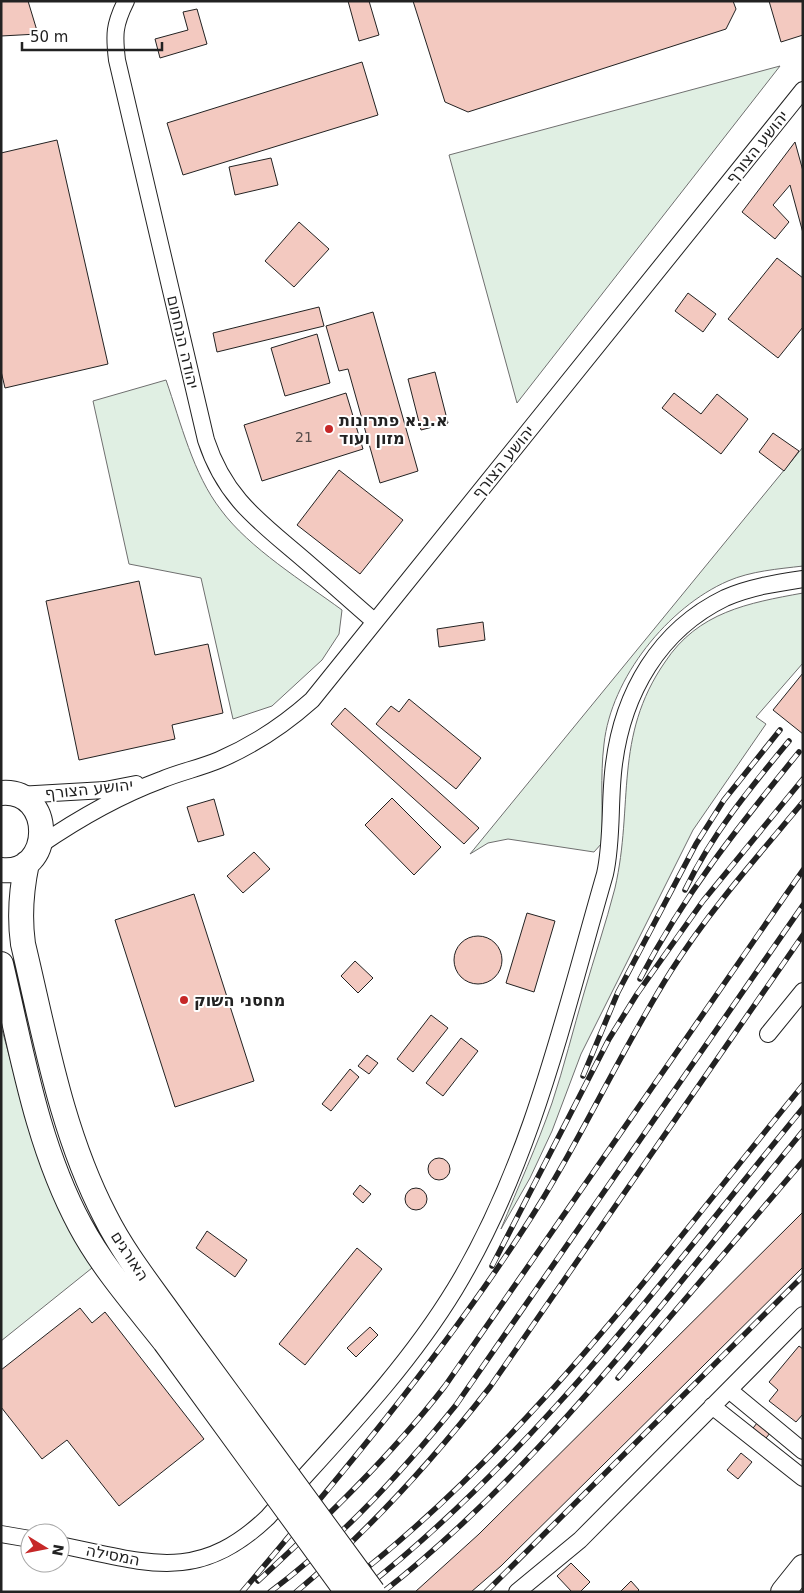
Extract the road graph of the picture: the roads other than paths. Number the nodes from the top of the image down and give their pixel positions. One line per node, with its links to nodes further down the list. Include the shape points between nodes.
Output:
1 (126, 1): 4 (street, יהודה הנחתום, via 114,34 117,60 206,440 215,466 231,492 256,519)
2 (803, 90): 4 (street, יהושע הצורף)
3 (803, 579): 20 (street, המסילה, via 753,588 702,611 660,648 629,699 613,765 611,838 605,874 536,1109 500,1204 470,1262 402,1367 257,1527 213,1556 167,1564)
4 (374, 622): 5 (street, יהושע הצורף, via 312,700 289,721 219,760)
5 (160, 780): 6 (street, יהושע הצורף, via 105,790); 7 (street, יהושע הצורף, via 100,808)
6 (7, 792): 7 (street, האורגים, via 29,802 37,811 41,822)
7 (34, 854): 8 (street, via 17,869); 13 (street, האורגים, via 21,892 19,915 65,1121 106,1218)
8 (1, 870)
9 (1, 964): 13 (street, האורגים, via 39,1124 80,1226 106,1266)
10 (803, 991): 11 (street)
11 (768, 1034)
12 (803, 1315): 14 (street)
13 (172, 1335): 22 (street, האורגים, bridge); 23 (street, האורגים, bridge)
14 (729, 1390): 15 (street); 16 (street)
15 (712, 1406): 17 (street); 24 (street, via 580,1540)
16 (803, 1451)
17 (803, 1478)
18 (1, 1534): 19 (street)
19 (20, 1537)
20 (70, 1547)
21 (803, 1567): 25 (street)
22 (347, 1592)
23 (373, 1592)
24 (517, 1592)
25 (783, 1592)

